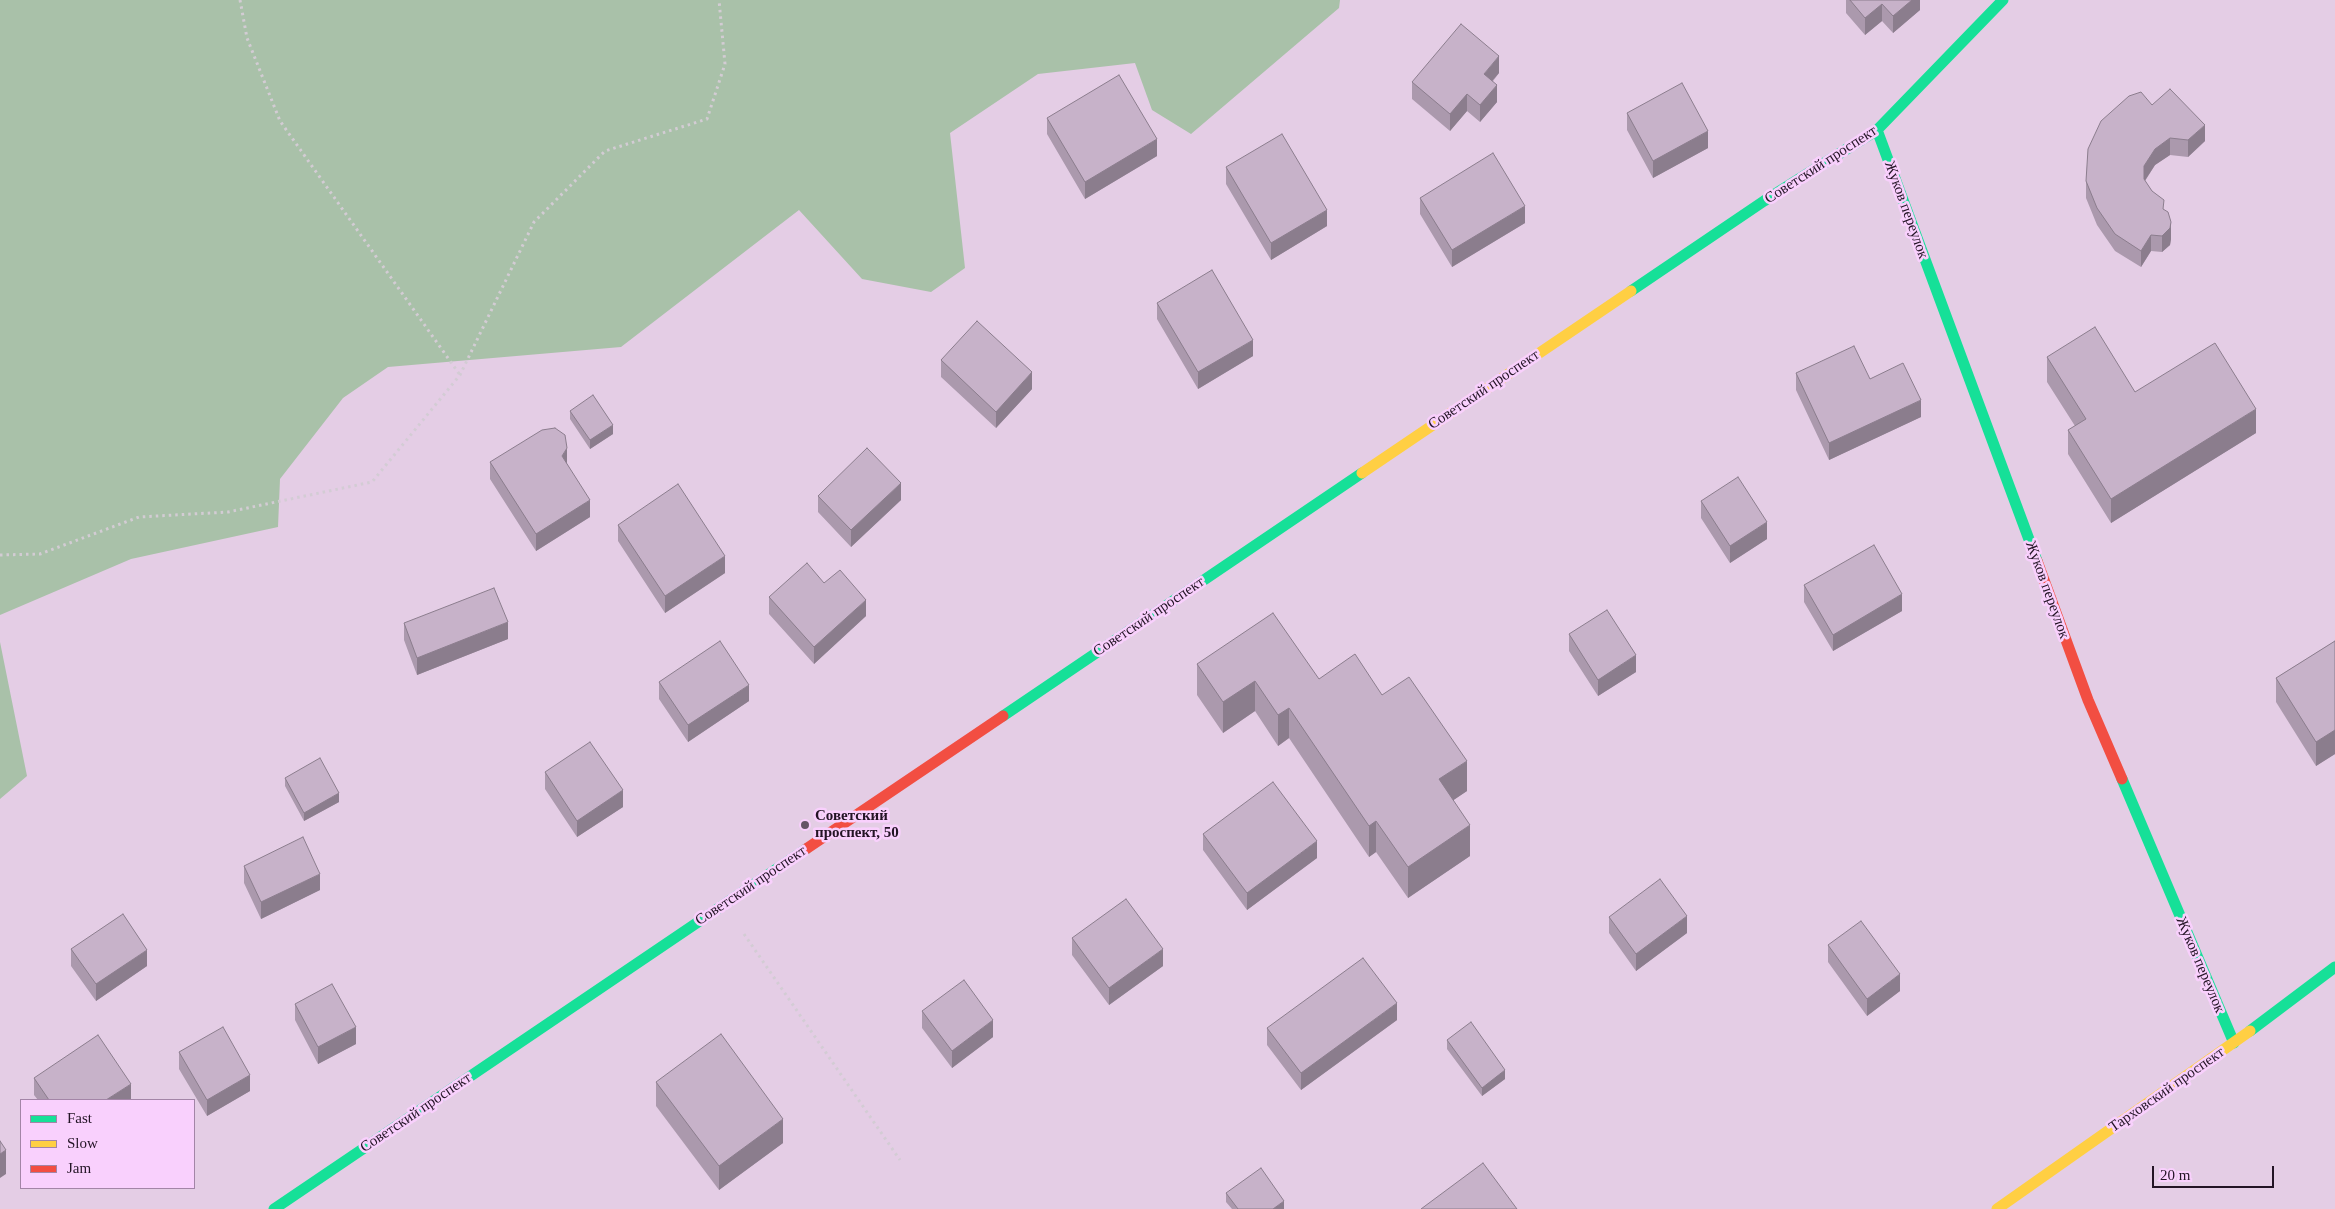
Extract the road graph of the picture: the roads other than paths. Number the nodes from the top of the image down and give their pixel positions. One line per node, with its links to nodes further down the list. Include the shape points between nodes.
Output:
1 (2003, 0): 2 (street, Советский проспект)
2 (1877, 130): 4 (street, Жуков переулок, via 2088,700); 5 (street, Советский проспект, via 1764,201)
3 (2335, 967): 4 (street, Тарховский проспект)
4 (2234, 1043): 6 (street, Тарховский проспект)
5 (274, 1209)
6 (1997, 1209)

